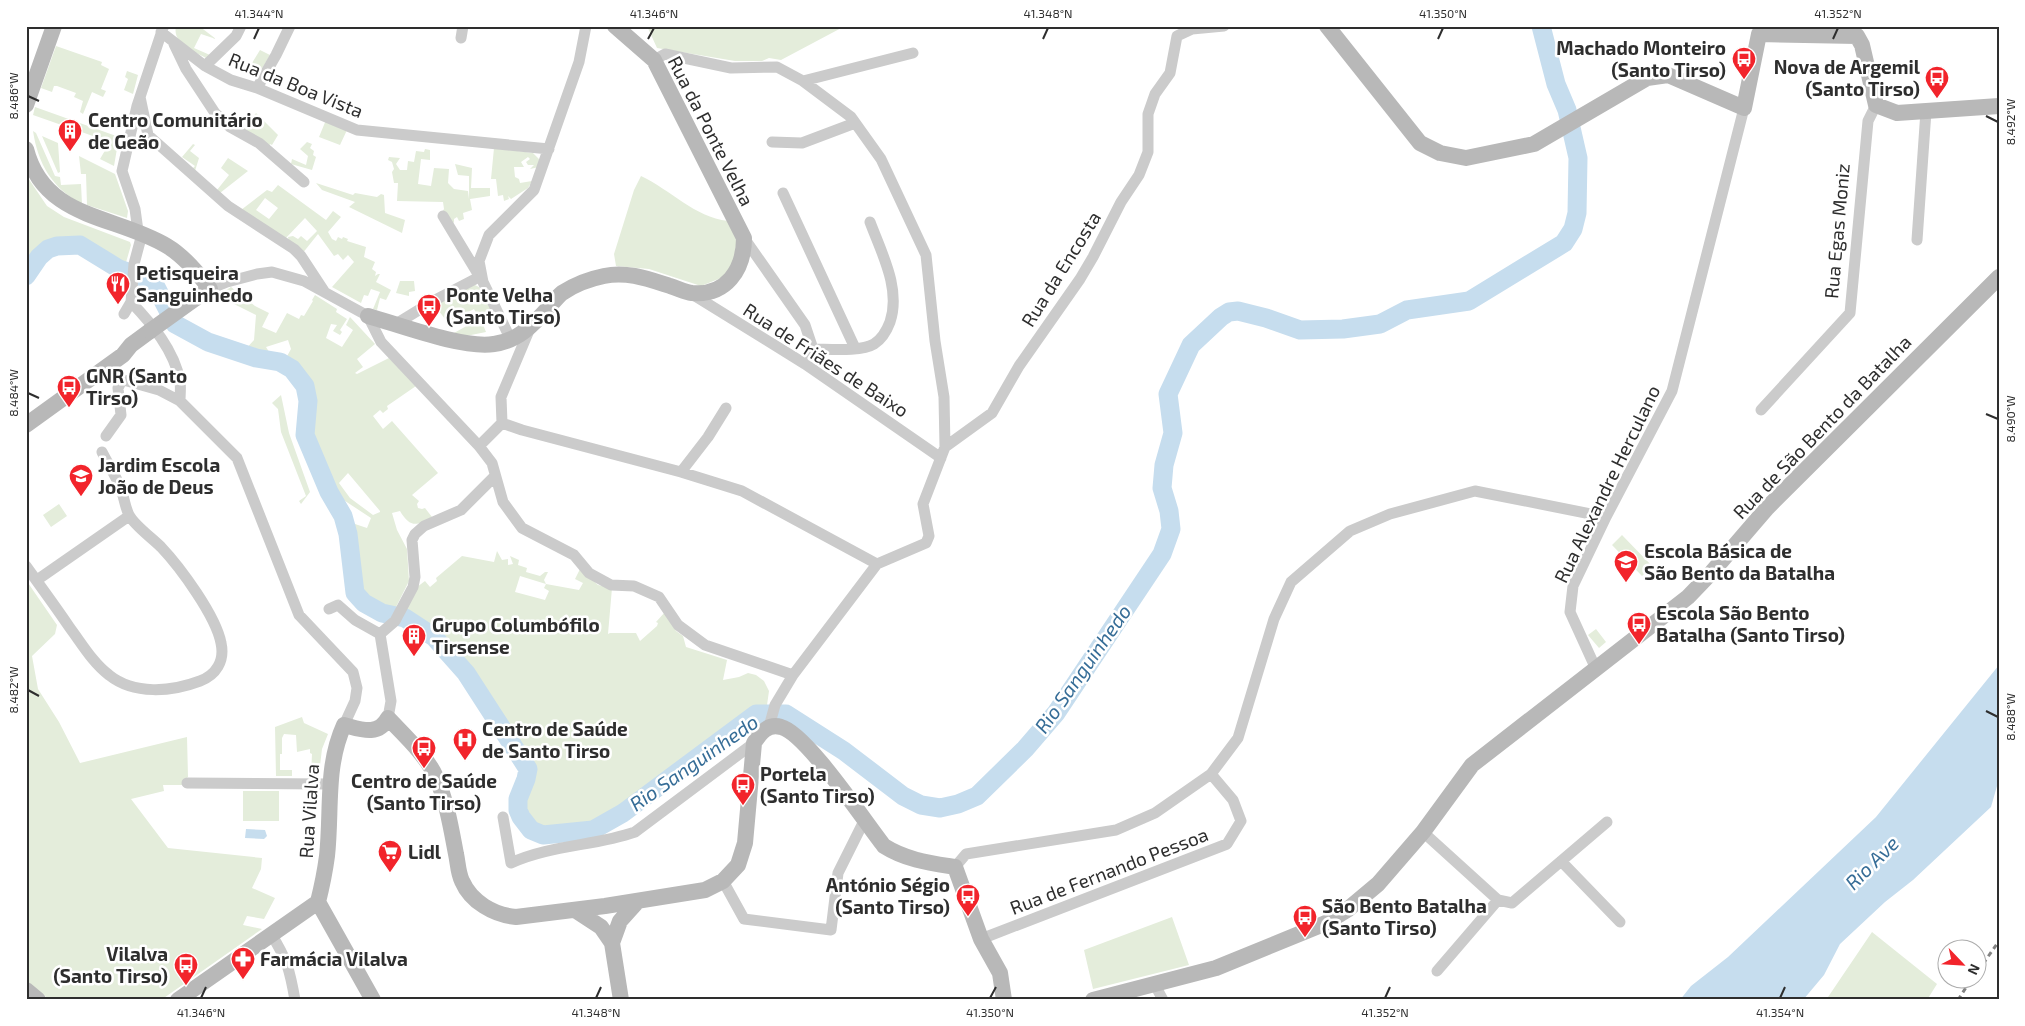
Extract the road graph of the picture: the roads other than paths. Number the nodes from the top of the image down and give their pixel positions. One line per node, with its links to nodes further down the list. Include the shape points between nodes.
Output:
1 (54, 26): 18 (street)
2 (240, 26): 14 (street, via 236,36)
3 (290, 26): 16 (street)
4 (586, 26): 26 (street, via 579,62)
5 (615, 26): 13 (street, Rua da Ponte Velha)
6 (1224, 26): 58 (street, Rua da Encosta, via 1192,29 1177,36 1170,73 1155,94 1148,114 1148,152 1139,175 1121,202 1094,257 1019,366 992,413)
7 (1327, 26): 21 (street, via 1420,143 1440,153 1466,158 1534,144 1647,78 1668,75)
8 (162, 29): 11 (street, Rua da Boa Vista); 17 (street)
9 (1761, 30): 10 (street); 21 (street)
10 (1859, 31): 19 (street)
11 (174, 43): 14 (street, Rua da Boa Vista); 27 (street, via 186,69 215,113 230,127 259,143)
12 (913, 53): 15 (street)
13 (654, 60): 15 (street, via 665,54 731,68 777,68); 32 (street, Rua da Ponte Velha)
14 (205, 66): 16 (street, Rua da Boa Vista, via 231,80)
15 (803, 81): 23 (street)
16 (257, 88): 26 (street, Rua da Boa Vista, via 357,130)
17 (140, 97): 31 (street, via 122,171); 36 (street, via 148,135 228,206 294,249)
18 (26, 105)
19 (1876, 105): 22 (street, via 1897,113); 52 (street, Rua Egas Moniz, via 1868,121 1850,313)
20 (1999, 106): 22 (street)
21 (1744, 108): 62 (street, Rua Alexandre Herculano, via 1672,391)
22 (1926, 111): 33 (street)
23 (855, 123): 24 (street, via 802,143); 58 (street, via 881,159 926,255 944,396)
24 (772, 142)
25 (26, 149): 31 (street, via 45,186 65,204 92,217)
26 (549, 149): 35 (street, via 534,190 488,235 479,261)
27 (304, 182)
28 (783, 193): 45 (street)
29 (442, 216): 35 (street)
30 (870, 222): 45 (street, via 891,278 893,311 886,331 874,344)
31 (140, 232): 38 (street, via 168,246 184,260); 39 (street)
32 (744, 238): 37 (street, via 744,254 737,271 727,283 712,292); 46 (street, Rua da Ponte Velha, via 805,325)
33 (1917, 240)
34 (1999, 277): 68 (street, Rua de São Bento da Batalha, via 1767,508 1688,597)
35 (481, 279): 42 (street, via 435,300); 44 (street)
36 (325, 293): 38 (street, via 304,281 272,272 227,282); 41 (street)
37 (691, 293): 43 (street, via 638,276 621,274 581,283 561,294); 47 (street, Rua de Friães de Baixo)
38 (203, 294): 48 (street, bridge)
39 (130, 302): 40 (street); 50 (street, via 148,320 168,350 180,382)
40 (124, 314)
41 (368, 316): 42 (street); 56 (street, via 381,342)
42 (396, 324): 44 (street, via 474,345 493,345)
43 (530, 328): 44 (street); 53 (street, via 501,397)
44 (511, 340)
45 (855, 348): 46 (street)
46 (813, 349): 47 (street)
47 (805, 364): 58 (street, Rua de Friães de Baixo)
48 (106, 367): 49 (street, via 113,376); 54 (street)
49 (122, 380): 50 (street, via 158,390); 55 (street, via 118,388 121,415)
50 (180, 401): 72 (street, via 237,458 299,616 353,672 357,688 355,701)
51 (726, 408): 59 (street)
52 (1761, 410)
53 (502, 423): 56 (street); 59 (street)
54 (26, 425)
55 (106, 436)
56 (479, 446): 60 (street, via 492,463)
57 (102, 452): 61 (street, via 120,488)
58 (943, 453): 63 (street, via 923,504 929,536 926,542)
59 (682, 472): 63 (street, via 742,491)
60 (495, 476): 67 (street, via 461,510 424,526 415,534 412,540 413,587 397,617); 69 (street, via 503,502 522,528 574,555 589,573 611,585 634,586 660,597 678,625 705,645)
61 (129, 516): 65 (street); 65 (street, via 193,587 219,636 220,663 210,677 170,689 140,688 109,676)
62 (1606, 517): 68 (street, Rua Alexandre Herculano, via 1572,586 1570,612); 74 (street, via 1475,491 1390,514 1350,531 1291,582 1274,619 1238,738)
63 (877, 564): 69 (street)
64 (26, 566): 65 (street)
65 (36, 580)
66 (329, 609): 67 (street, via 338,605 355,620)
67 (380, 634): 70 (street, via 391,701)
68 (1596, 668): 80 (street, Rua de São Bento da Batalha, via 1472,765)
69 (793, 675): 71 (street, via 775,706)
70 (388, 718): 72 (street, via 377,730 366,731); 87 (street, via 435,775 444,798 462,881 482,905 491,912 516,917)
71 (770, 724): 73 (street); 78 (street, via 781,727 804,743)
72 (344, 725): 76 (street, Rua Vilalva, via 332,759)
73 (754, 743): 77 (street, via 635,832 618,838 528,855 511,862); 83 (street, via 744,849 738,865)
74 (1211, 774): 82 (street, via 1155,813 1116,830 966,854); 90 (street, Rua de Fernando Pessoa, via 1233,800 1241,821 1227,844)
75 (187, 783): 76 (street)
76 (329, 784): 86 (street, Rua Vilalva, via 327,854)
77 (503, 817)
78 (864, 821): 82 (street, via 884,846 896,854); 83 (street, via 838,873 831,930 744,919)
79 (1606, 822): 81 (street)
80 (1423, 832): 84 (street); 93 (street, Rua de São Bento da Batalha, via 1378,884 1347,910 1326,922 1216,968)
81 (1561, 861): 84 (street, via 1512,903); 88 (street)
82 (955, 867): 90 (street)
83 (723, 881): 85 (street, via 705,890)
84 (1498, 900): 92 (street)
85 (638, 901): 87 (street); 91 (street, via 620,921)
86 (318, 902): 89 (street); 98 (street)
87 (575, 910): 91 (street, via 601,927)
88 (1620, 922)
89 (271, 934): 96 (street); 97 (street, via 290,969)
90 (981, 939): 100 (street, via 1000,973)
91 (612, 943): 99 (street)
92 (1437, 972)
93 (1155, 985): 101 (street, Rua de São Bento da Batalha); 102 (street)
94 (26, 990): 95 (street)
95 (38, 1000)
96 (178, 1000)
97 (295, 1000)
98 (373, 1000)
99 (621, 1000)
100 (1004, 1000)
101 (1093, 1000)
102 (1163, 1000)

